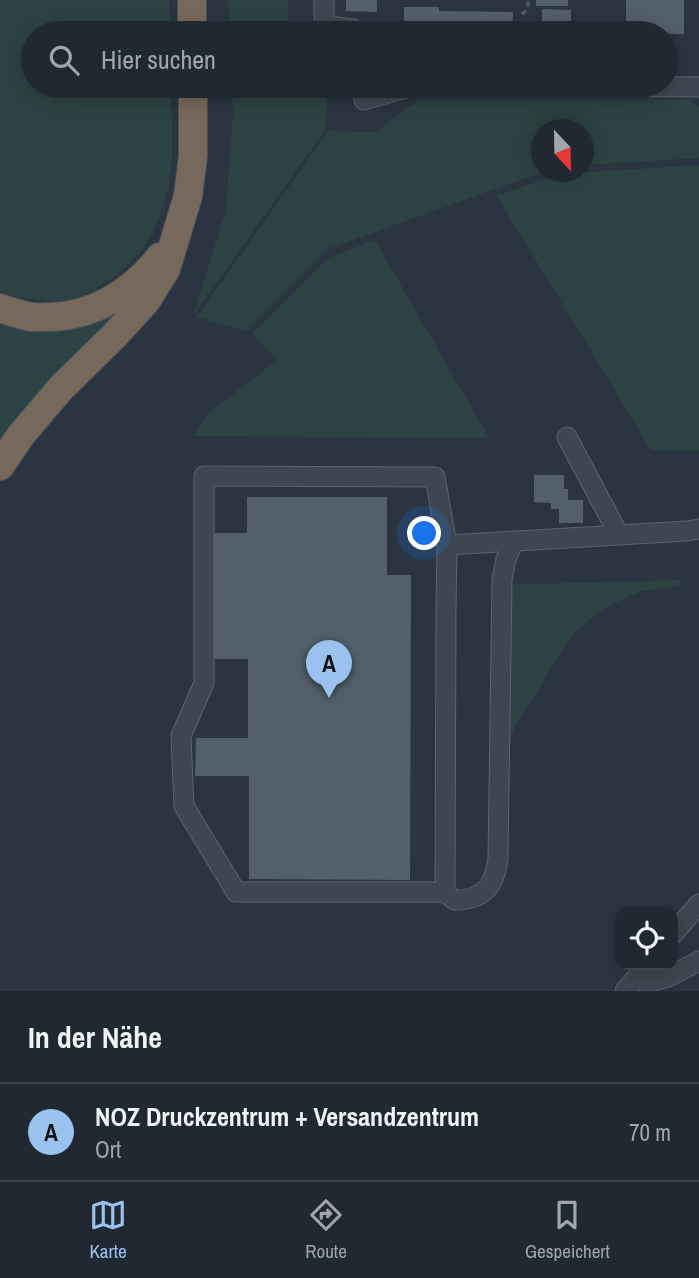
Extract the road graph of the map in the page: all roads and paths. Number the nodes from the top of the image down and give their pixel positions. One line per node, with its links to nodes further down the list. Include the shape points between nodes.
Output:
1 (192, 0): 5 (highway)
2 (324, 0): 6 (street)
3 (528, 0): 4 (path, via 528,9)
4 (522, 14)
5 (192, 21)
6 (326, 21)
7 (678, 87): 8 (street)
8 (699, 87)
9 (193, 98): 10 (highway, via 193,156)
10 (178, 232): 11 (highway, via 152,267 99,307 67,317 29,317); 13 (highway, via 166,269 146,301 61,388)
11 (0, 308)
12 (567, 438): 15 (street)
13 (0, 466)
14 (699, 529): 15 (street)
15 (619, 535): 16 (street)
16 (514, 541): 17 (street); 18 (street, via 502,579 496,872 483,893 470,900 454,900)
17 (447, 545): 18 (street); 18 (street, via 435,477 204,475 204,683 181,736 184,806 236,892)
18 (445, 892)
19 (699, 904): 20 (street)
20 (678, 928)
21 (699, 961): 22 (street, via 655,982 647,984)
22 (637, 978)

